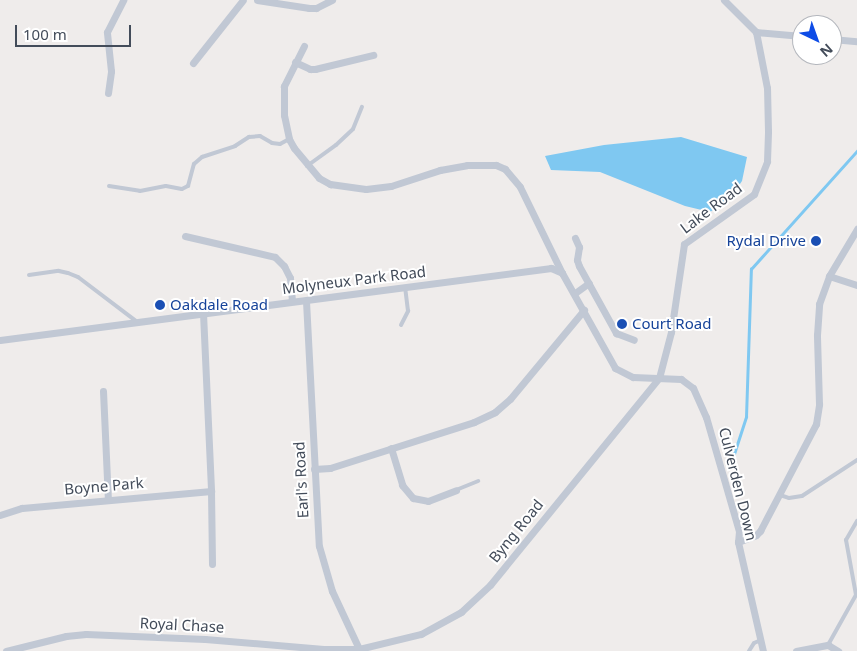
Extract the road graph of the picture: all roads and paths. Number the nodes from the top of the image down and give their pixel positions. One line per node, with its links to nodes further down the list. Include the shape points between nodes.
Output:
1 (123, 0): 14 (street, via 107,32 111,71)
2 (243, 0): 13 (street)
3 (257, 0): 4 (street, via 308,8 316,8)
4 (332, 0)
5 (724, 0): 6 (street)
6 (756, 32): 7 (street); 37 (street, Lake Road, via 768,88 767,161 754,194 684,244 671,332)
7 (792, 35)
8 (842, 40): 9 (street)
9 (857, 41)
10 (304, 46): 12 (street)
11 (373, 55): 12 (street, via 315,69)
12 (295, 62): 16 (street, via 282,99)
13 (193, 63)
14 (108, 93)
15 (362, 107): 17 (lane, via 353,129)
16 (289, 139): 17 (street); 18 (lane, via 280,144 260,136 248,137 235,146 202,157 194,164 186,188 166,186 140,191)
17 (307, 166): 22 (street, via 330,184 366,189 391,186 440,170 496,165 505,169 525,194)
18 (109, 186)
19 (857, 229): 24 (street)
20 (185, 236): 30 (street, via 276,257 290,278)
21 (575, 238): 25 (street, via 579,247 577,260)
22 (562, 273): 27 (street, Molyneux Park Road, via 551,268); 28 (street)
23 (29, 275): 33 (lane, via 68,273)
24 (829, 276): 26 (street); 45 (street, via 819,304 819,412)
25 (589, 283): 28 (street); 36 (street, via 616,333)
26 (857, 285)
27 (405, 288): 29 (street, Molyneux Park Road); 34 (lane, via 408,311)
28 (575, 293): 31 (street)
29 (306, 300): 30 (street, Molyneux Park Road); 41 (street, Earl's Road)
30 (292, 302): 32 (street, Molyneux Park Road)
31 (584, 310): 37 (street, Culverden Down, via 610,361 620,372 633,377); 39 (street, via 510,399 495,412 474,422)
32 (203, 313): 33 (street, Molyneux Park Road); 43 (street)
33 (138, 323): 35 (street, Molyneux Park Road)
34 (401, 325)
35 (0, 340)
36 (634, 340)
37 (659, 378): 49 (street, Culverden Down, via 686,381 701,402 739,532); 53 (street, Byng Road, via 476,599 461,612 421,634)
38 (103, 391): 46 (street)
39 (391, 448): 41 (street); 44 (street, via 402,485 413,498 428,502)
40 (857, 460): 45 (lane, via 802,496 790,498)
41 (314, 470): 53 (street, Earl's Road, via 318,546 332,591)
42 (478, 481): 44 (lane)
43 (211, 490): 46 (street, Boyne Park); 50 (street)
44 (456, 490)
45 (780, 494): 49 (street, via 760,531)
46 (108, 500): 47 (street, Boyne Park, via 22,508)
47 (0, 515)
48 (857, 521): 52 (lane, via 846,540 856,595)
49 (738, 542): 51 (street, Culverden Down)
50 (212, 564)
51 (761, 640): 55 (lane, via 754,643); 56 (street, Culverden Down)
52 (828, 645): 57 (street); 58 (street)
53 (360, 650): 54 (street, Royal Chase, via 86,634)
54 (6, 651)
55 (749, 651)
56 (763, 651)
57 (796, 651)
58 (838, 651)

